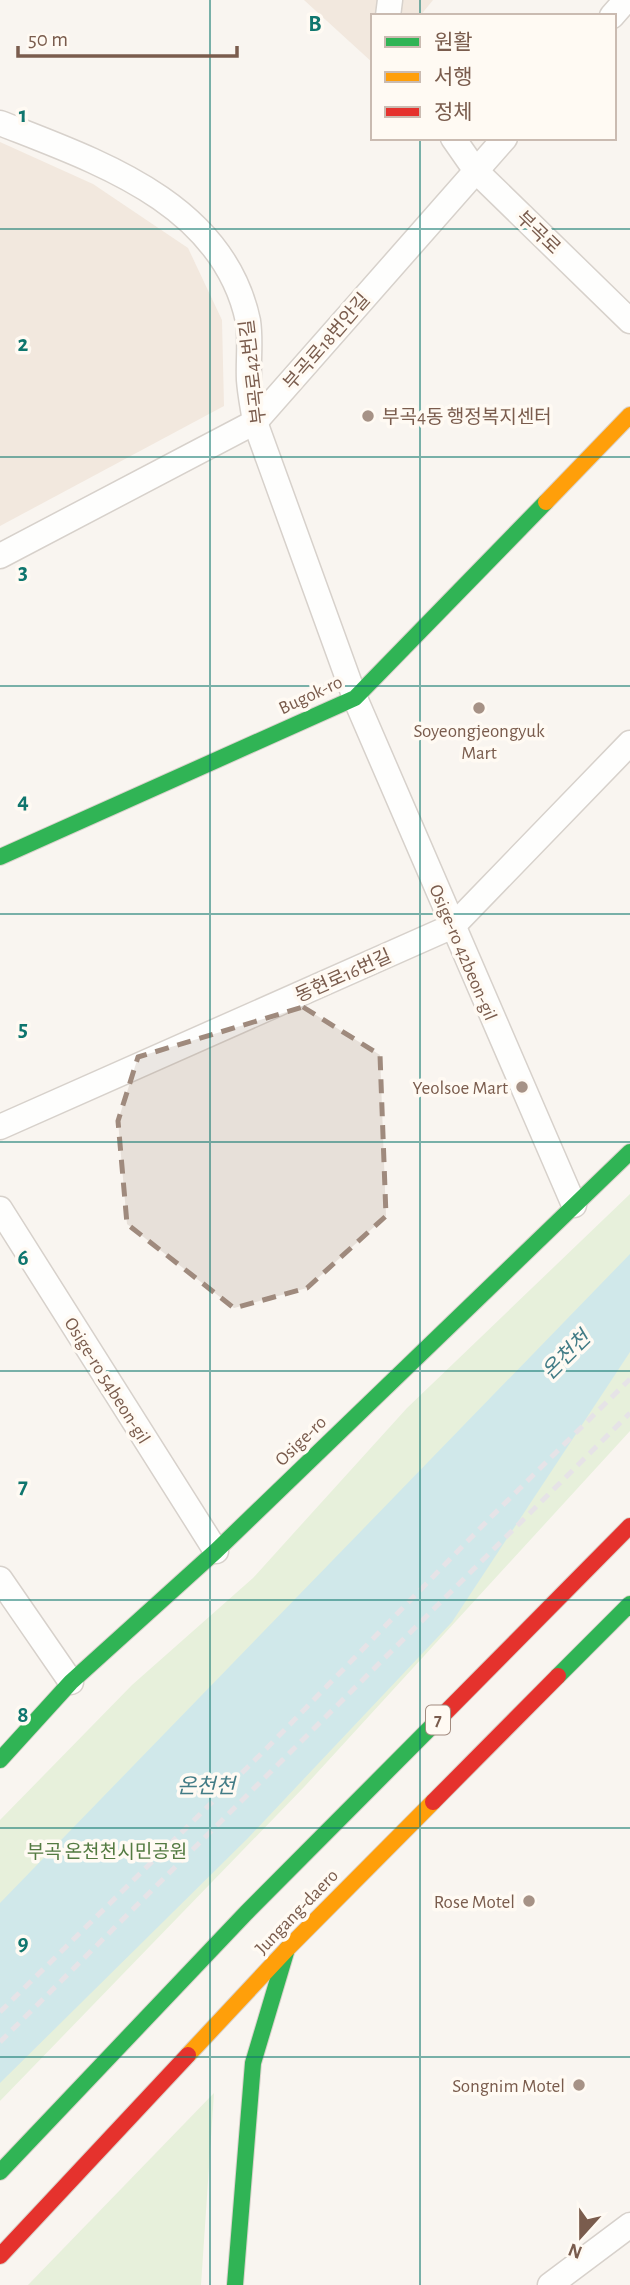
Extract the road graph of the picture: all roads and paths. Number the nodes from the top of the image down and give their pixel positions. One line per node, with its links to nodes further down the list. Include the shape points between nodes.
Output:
1 (626, 0): 2 (street)
2 (614, 14)
3 (0, 123): 9 (street, 부곡로42번길, via 139,183 195,223 233,273 248,322)
4 (454, 140): 6 (street, 부곡로)
5 (503, 140): 6 (street, 부곡로18번안길)
6 (476, 171): 7 (street, 부곡로); 9 (street, 부곡로18번안길)
7 (630, 321)
8 (630, 415): 11 (main road, Bugok-ro)
9 (255, 422): 10 (street, 부곡로18번안길); 11 (street, 부곡로42번길)
10 (0, 556)
11 (355, 698): 13 (main road, Bugok-ro); 14 (street, Osige-ro 42beon-gil)
12 (630, 743): 14 (street, 동현로16번길)
13 (0, 857)
14 (453, 926): 15 (street, 동현로16번길); 17 (street, Osige-ro 42beon-gil)
15 (0, 1127)
16 (630, 1152): 17 (main road, Osige-ro)
17 (574, 1205): 20 (main road, Osige-ro)
18 (0, 1209): 20 (street, Osige-ro 54beon-gil)
19 (630, 1526): 26 (main road, Jungang-daero / 7, via 246,1913)
20 (216, 1551): 23 (main road, Osige-ro)
21 (0, 1579): 23 (street)
22 (630, 1604): 25 (main road, Jungang-daero)
23 (71, 1682): 24 (main road, Osige-ro)
24 (0, 1760)
25 (287, 1949): 28 (main road, Jungang-daero); 29 (main road, via 254,2063)
26 (0, 2172)
27 (630, 2225): 30 (street)
28 (0, 2256)
29 (235, 2285)
30 (550, 2285)

